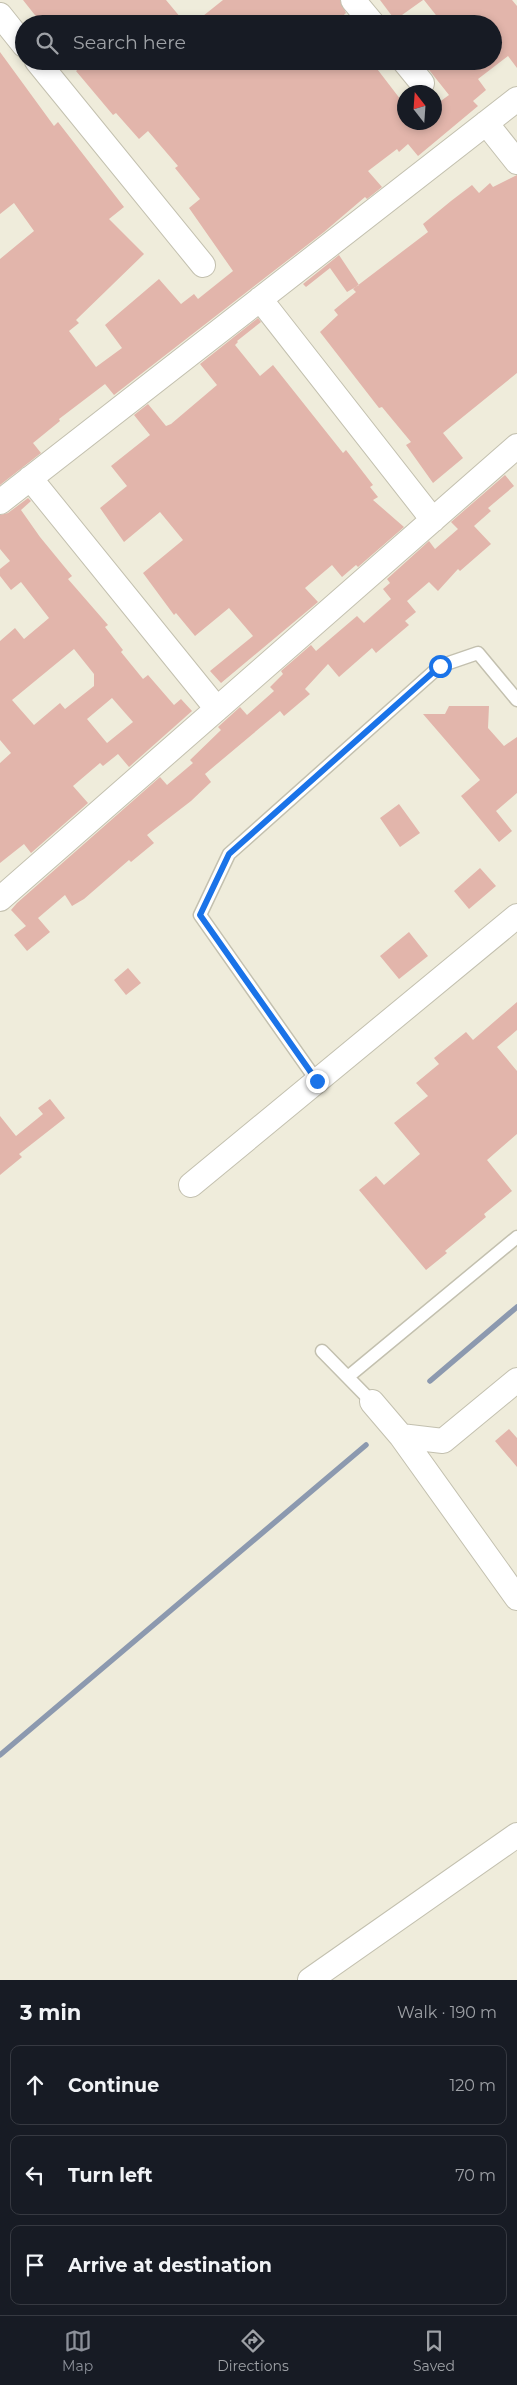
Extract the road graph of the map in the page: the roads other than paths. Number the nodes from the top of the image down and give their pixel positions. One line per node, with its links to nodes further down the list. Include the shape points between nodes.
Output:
1 (353, 0): 3 (street)
2 (0, 15): 4 (street)
3 (366, 15)
4 (15, 33)
5 (44, 70): 11 (street)
6 (411, 70): 7 (street)
7 (422, 83)
8 (517, 99): 9 (street)
9 (486, 123): 10 (street); 12 (street)
10 (517, 162)
11 (203, 265)
12 (260, 299): 14 (street); 16 (street)
13 (517, 446): 16 (street)
14 (30, 478): 15 (street); 18 (street)
15 (0, 502)
16 (433, 520): 18 (street)
17 (517, 700): 21 (lane, via 478,653 440,666 229,854 200,915)
18 (217, 709): 19 (street)
19 (0, 899)
20 (517, 916): 21 (street)
21 (317, 1081): 22 (street)
22 (191, 1185)
23 (517, 1237): 25 (lane)
24 (322, 1351): 25 (lane)
25 (349, 1376): 27 (lane)
26 (517, 1380): 28 (street, via 443,1441)
27 (372, 1402): 28 (street)
28 (401, 1436): 29 (street)
29 (517, 1598)
30 (517, 1835): 31 (street)
31 (310, 1980)

